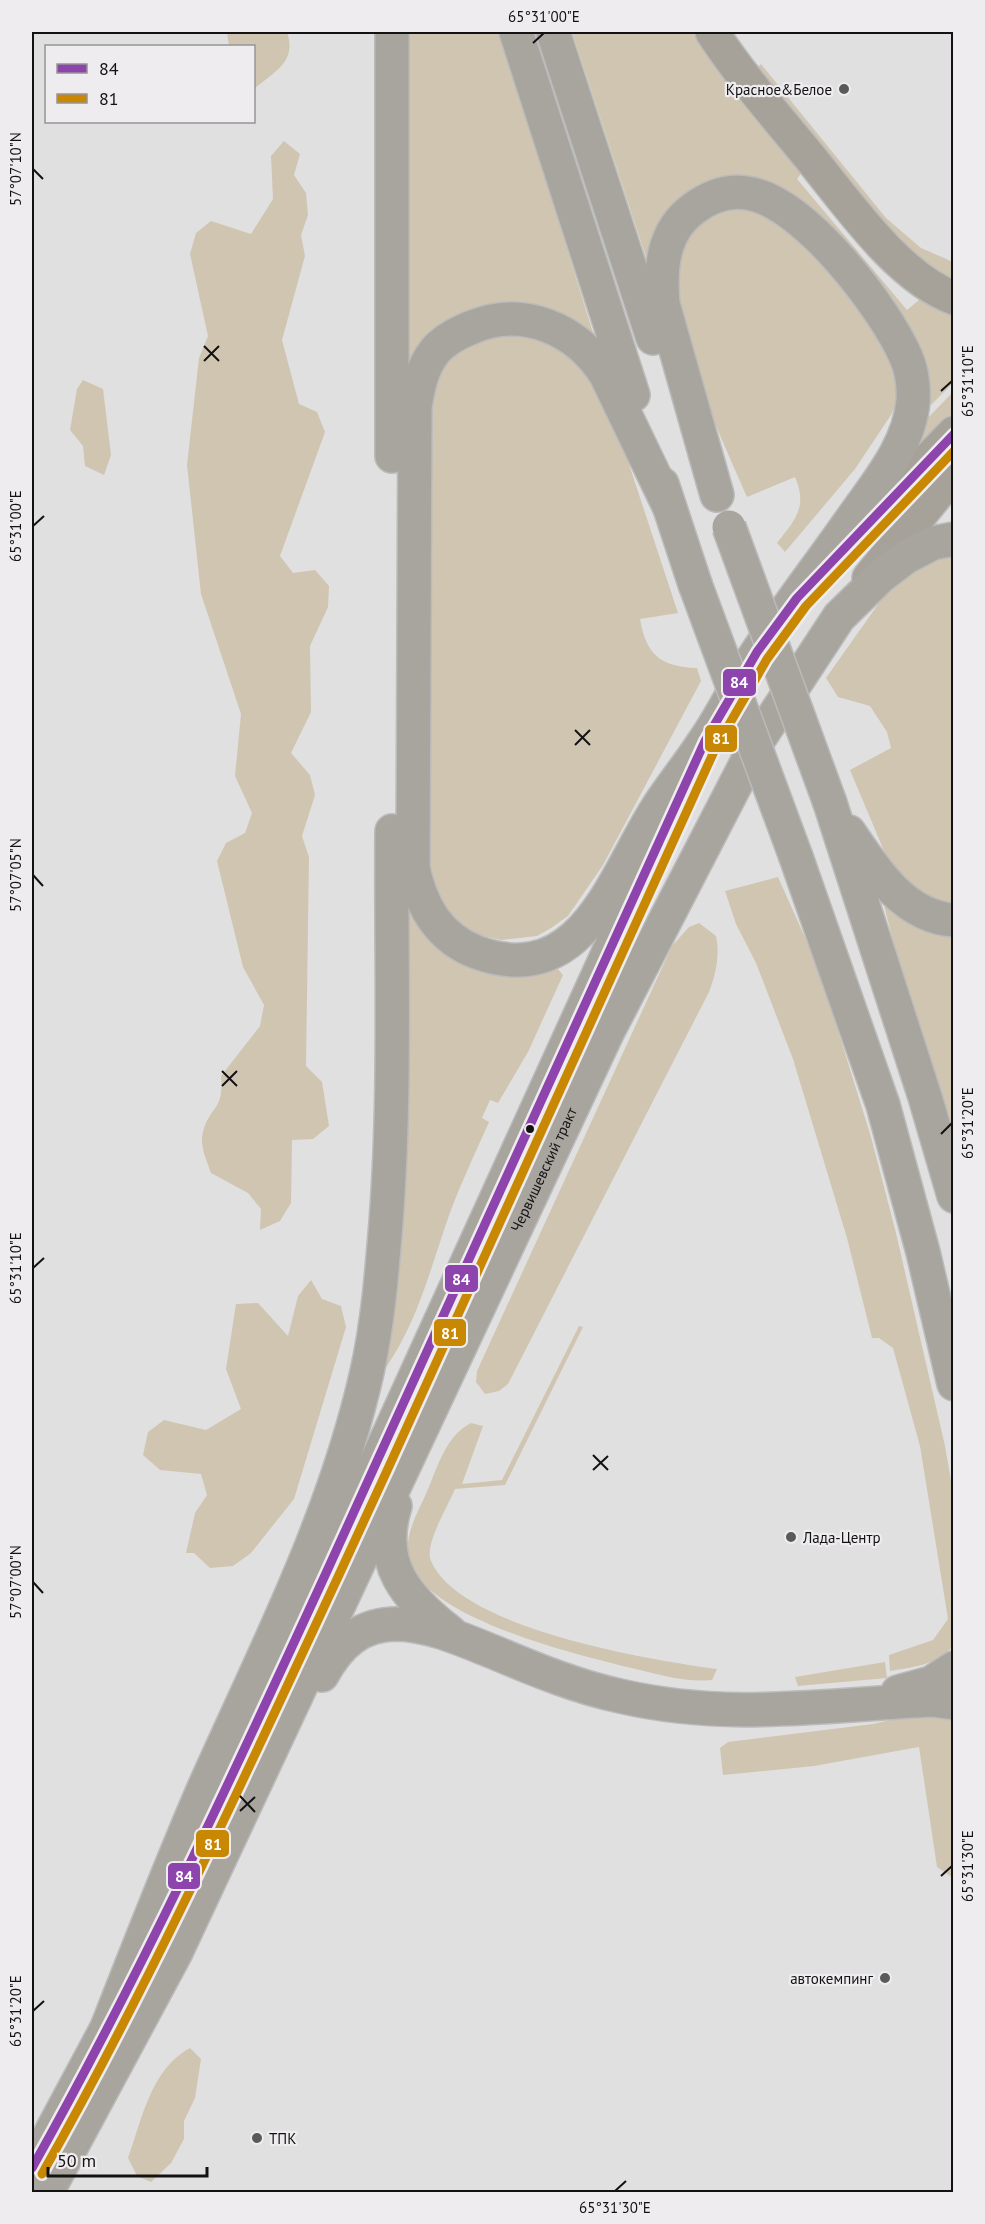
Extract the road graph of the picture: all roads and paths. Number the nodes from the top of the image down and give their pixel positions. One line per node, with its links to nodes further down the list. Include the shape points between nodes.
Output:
1 (392, 32): 23 (highway, via 391,1090 387,1204 374,1325 356,1416 320,1528 158,1895)
2 (516, 32): 9 (highway)
3 (553, 32): 8 (highway, via 653,338)
4 (712, 32): 5 (main road, via 748,82 889,252 928,287)
5 (954, 298)
6 (954, 433): 11 (main road)
7 (954, 473): 12 (main road)
8 (717, 495): 11 (highway, via 663,304 661,279 668,241 688,212 715,196 749,193 786,211 825,242 891,331 906,357 913,381 912,410 897,451); 14 (highway, bridge)
9 (669, 506): 13 (highway, via 606,375 596,359 566,333 528,320 493,321 446,341 426,365 415,407 412,848 417,886 435,923 462,946 505,959 542,956 571,940 612,892 657,808); 17 (highway, bridge, via 883,1105)
10 (954, 539): 12 (highway, Червишевский тракт, via 933,543 906,557)
11 (797, 598): 13 (highway, via 757,652)
12 (839, 618): 18 (highway, Червишевский тракт, via 788,691 726,802 607,1033)
13 (705, 741): 23 (highway, Червишевский тракт, via 387,1443 224,1791)
14 (830, 803): 15 (highway, via 891,888 924,912); 16 (highway)
15 (954, 920)
16 (954, 1196)
17 (954, 1384)
18 (415, 1438): 19 (highway, via 392,1516 390,1554 409,1594); 24 (highway, Червишевский тракт, via 175,1954)
19 (457, 1638): 21 (highway, via 574,1683 658,1705 745,1711); 24 (highway, via 414,1626 378,1626 354,1635 339,1648 319,1682 201,1937)
20 (954, 1668): 21 (highway, via 931,1683)
21 (857, 1703): 22 (highway)
22 (954, 1703)
23 (105, 2033): 25 (highway)
24 (86, 2124): 26 (highway)
25 (32, 2168)
26 (47, 2193)

